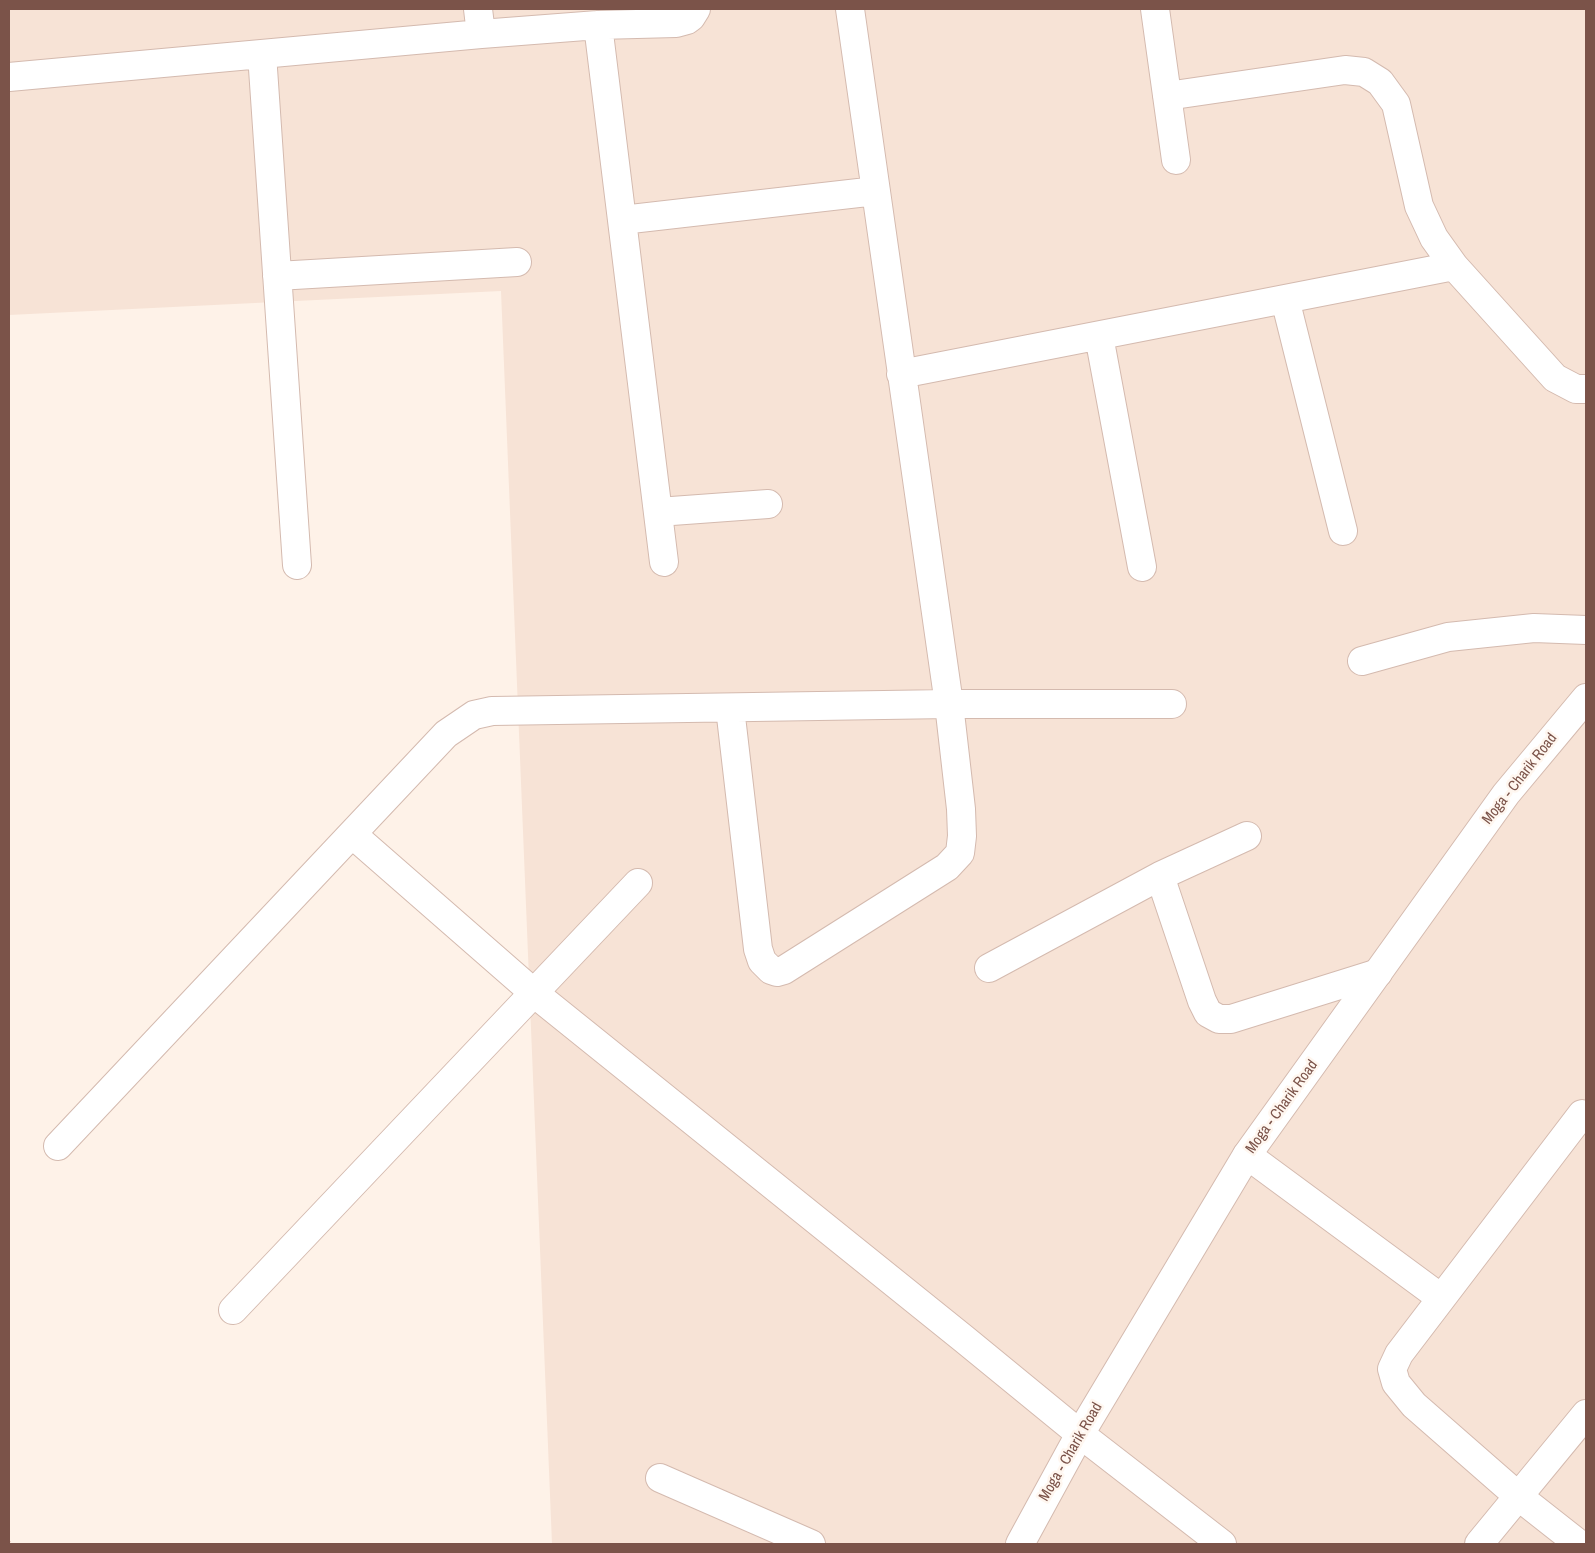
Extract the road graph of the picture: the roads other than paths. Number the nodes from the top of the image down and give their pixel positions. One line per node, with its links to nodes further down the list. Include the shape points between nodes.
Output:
1 (696, 9): 5 (street, via 687,20 676,23)
2 (850, 9): 10 (street)
3 (1155, 9): 8 (street)
4 (479, 21): 5 (street); 6 (street)
5 (598, 25): 11 (street)
6 (262, 54): 7 (street); 14 (street)
7 (9, 77)
8 (1167, 96): 9 (street); 13 (street, via 1345,70 1364,72 1380,82 1396,104 1419,206 1434,238)
9 (1176, 160)
10 (876, 191): 11 (street); 17 (street)
11 (622, 220): 20 (street)
12 (517, 262): 14 (street)
13 (1454, 266): 15 (street); 18 (street, via 1556,378 1576,389)
14 (277, 276): 23 (street)
15 (1285, 299): 16 (street); 21 (street)
16 (1099, 336): 17 (street); 24 (street)
17 (902, 374): 28 (street)
18 (1586, 389)
19 (768, 504): 20 (street)
20 (658, 512): 22 (street)
21 (1343, 531)
22 (664, 562)
23 (297, 565)
24 (1142, 567)
25 (1586, 630): 26 (street, via 1534,628 1448,637)
26 (1362, 661)
27 (1586, 698): 36 (street, Moga - Charik Road, via 1506,794)
28 (949, 704): 29 (street); 30 (street); 30 (street, via 961,810 960,853 947,867 776,972 762,961 758,949)
29 (1172, 704)
30 (730, 708): 31 (street, via 492,711 474,715 446,734)
31 (352, 834): 37 (street); 39 (street)
32 (1247, 836): 33 (street)
33 (1160, 876): 35 (street); 36 (street, via 1202,1001 1208,1013 1220,1019 1231,1019)
34 (638, 883): 37 (street)
35 (989, 968)
36 (1378, 973): 40 (street, Moga - Charik Road)
37 (534, 992): 42 (street); 44 (street)
38 (1582, 1114): 41 (street)
39 (58, 1146)
40 (1247, 1154): 41 (street); 44 (street, Moga - Charik Road)
41 (1441, 1298): 46 (street, via 1399,1354 1392,1369 1396,1383 1414,1405)
42 (233, 1310)
43 (1586, 1414): 46 (street)
44 (1080, 1434): 48 (street, Moga - Charik Road); 49 (street)
45 (660, 1478): 47 (street)
46 (1518, 1496): 50 (street); 51 (street)
47 (812, 1544)
48 (1020, 1544)
49 (1222, 1544)
50 (1479, 1544)
51 (1579, 1544)

